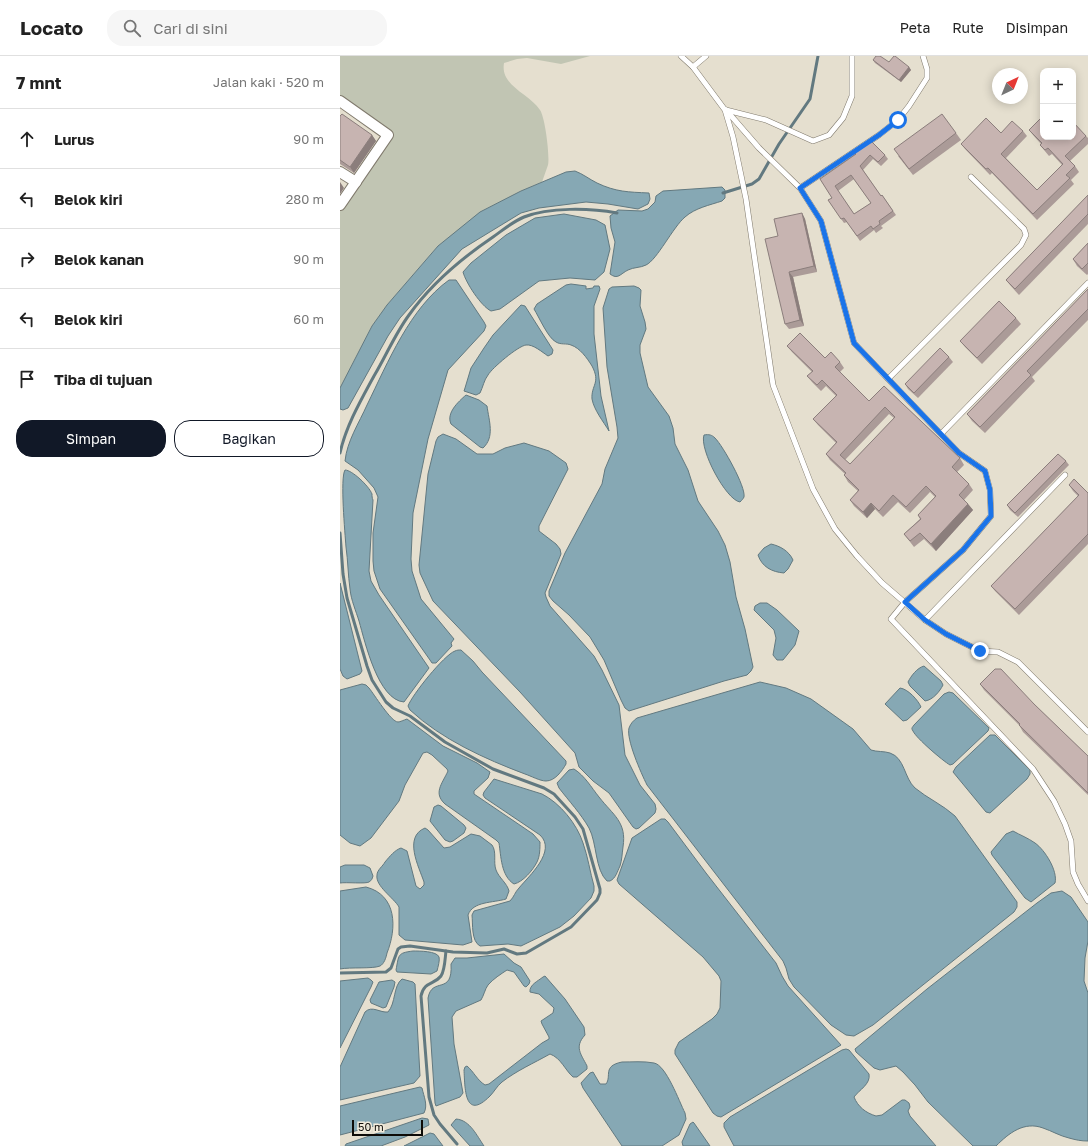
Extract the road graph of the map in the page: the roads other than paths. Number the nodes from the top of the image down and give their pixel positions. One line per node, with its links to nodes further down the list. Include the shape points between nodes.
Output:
1 (682, 56): 5 (lane)
2 (706, 56): 5 (lane)
3 (852, 56): 7 (lane, via 852,96 843,118 830,136 813,141 766,120)
4 (923, 56): 11 (lane, via 928,78 898,120)
5 (693, 67): 7 (lane)
6 (340, 101): 10 (street, via 388,135)
7 (725, 110): 11 (lane); 17 (lane, via 746,199 773,385 814,489 835,529 882,583)
8 (340, 172): 10 (street)
9 (971, 177): 14 (lane, via 1024,229 1026,235 1021,245)
10 (356, 182): 12 (street)
11 (800, 188): 14 (lane, via 821,221 854,343)
12 (340, 205)
13 (1088, 283): 15 (lane)
14 (888, 380): 15 (lane)
15 (940, 434): 17 (lane, via 959,453 985,471 990,490 991,516 963,550)
16 (1065, 475): 18 (lane)
17 (905, 602): 18 (lane); 20 (lane, via 891,619 1033,769 1054,802 1071,842 1075,878)
18 (925, 620): 19 (lane, via 980,651 998,652 1018,662)
19 (1088, 732)
20 (1088, 901)

